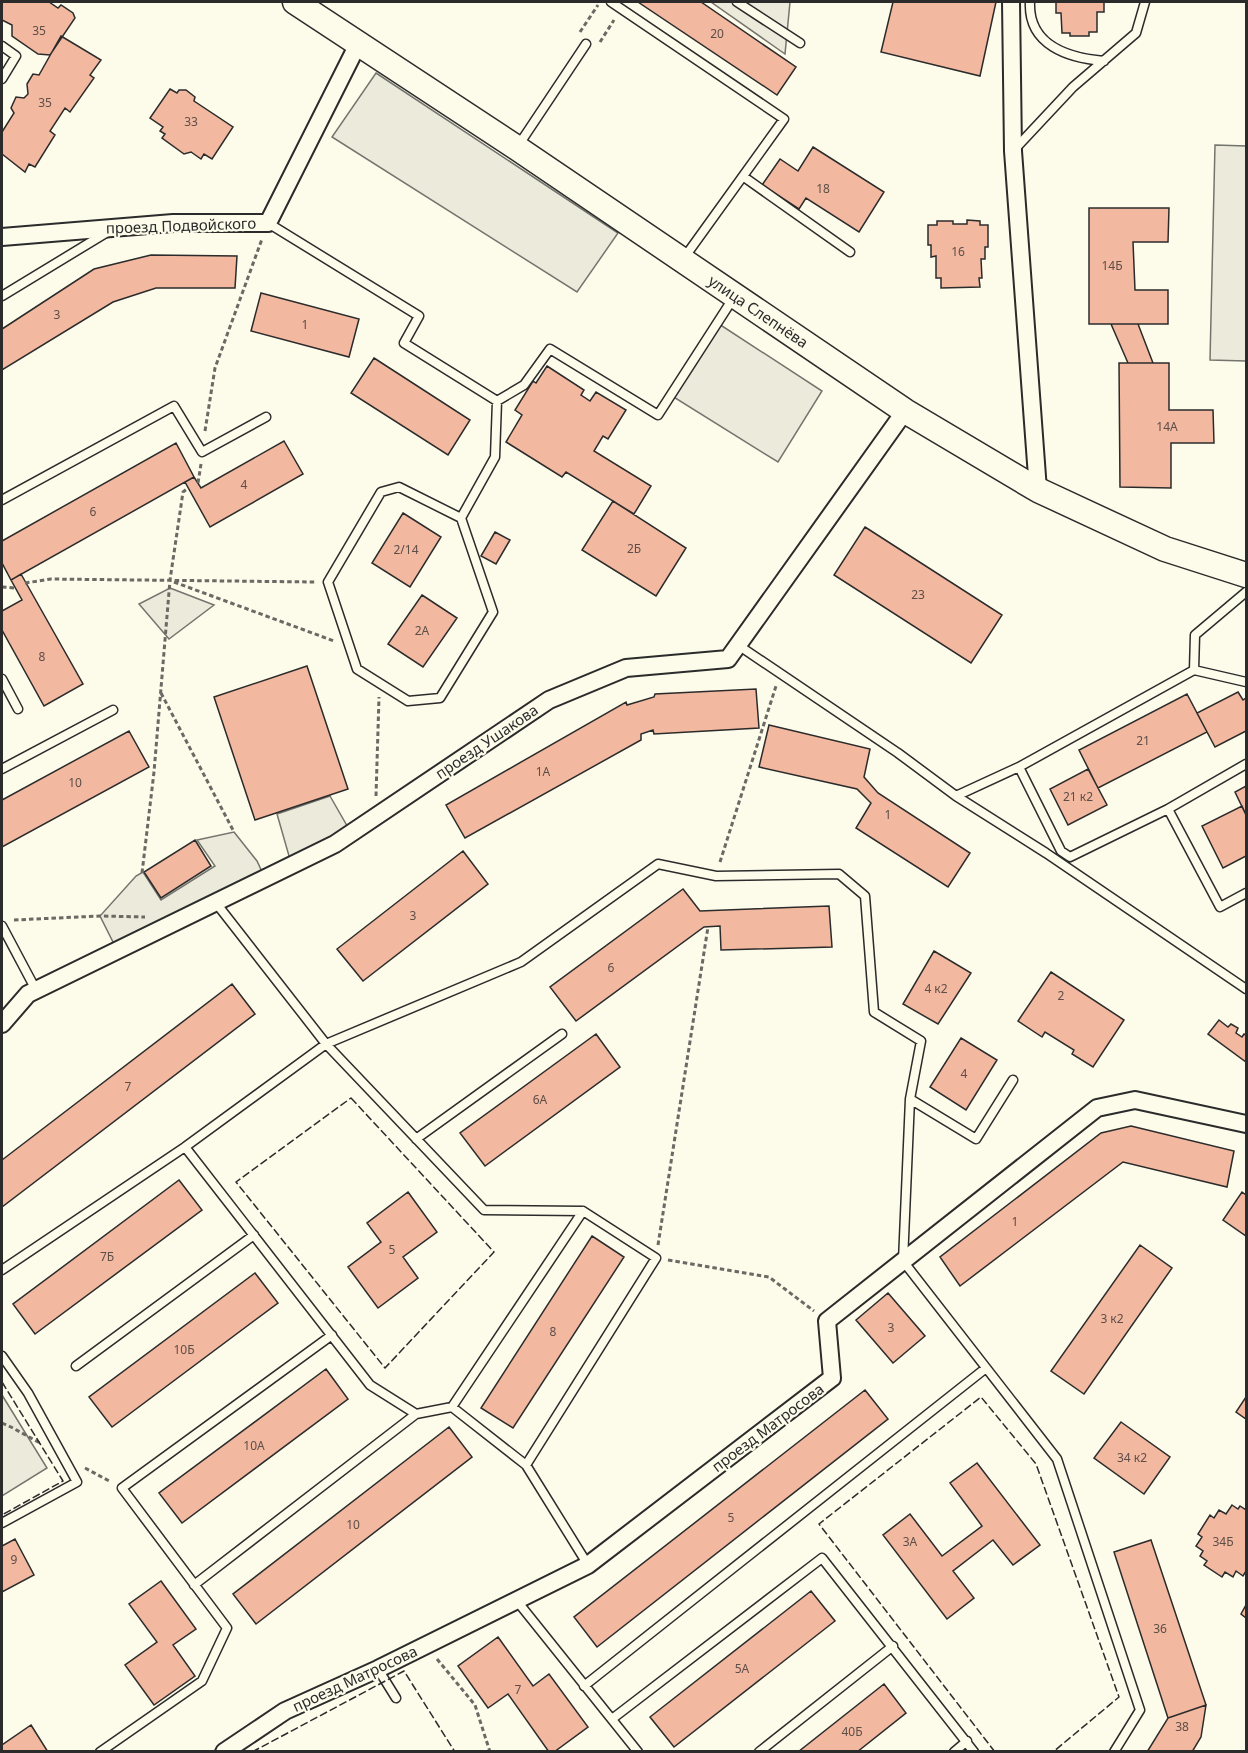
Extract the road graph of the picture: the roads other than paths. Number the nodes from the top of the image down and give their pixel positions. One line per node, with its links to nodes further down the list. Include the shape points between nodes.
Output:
1 (295, 2): 8 (street, улица Слепнёва)
2 (611, 2): 15 (lane, via 784,118)
3 (737, 2): 7 (lane)
4 (1011, 2): 14 (street)
5 (1029, 2): 11 (lane, via 1033,24 1046,41 1061,52)
6 (1145, 2): 11 (lane, via 1136,33)
7 (800, 43)
8 (358, 44): 13 (street, улица Слепнёва); 16 (street, проезд Подвойского)
9 (586, 44): 13 (lane)
10 (2, 46): 12 (lane, via 16,56)
11 (1104, 61): 14 (lane, via 1073,87)
12 (2, 79)
13 (517, 148): 20 (street, улица Слепнёва)
14 (1013, 151): 26 (street)
15 (744, 177): 19 (lane); 20 (lane)
16 (268, 223): 17 (street, проезд Подвойского, via 173,223); 23 (lane, via 419,316 404,343)
17 (116, 228): 18 (street, проезд Подвойского); 21 (lane)
18 (2, 237)
19 (850, 252)
20 (682, 261): 22 (street, улица Слепнёва)
21 (2, 296)
22 (735, 296): 23 (lane, via 658,415 550,349 524,385); 24 (street, улица Слепнёва)
23 (497, 401): 28 (lane, via 495,456)
24 (905, 411): 26 (street, улица Слепнёва); 31 (street, проезд Ушакова)
25 (266, 417): 27 (lane, via 202,452 174,405)
26 (1038, 490): 29 (street, улица Слепнёва, via 1165,549)
27 (2, 500)
28 (461, 518): 28 (lane, via 399,487 381,492 328,582 357,669 408,701 440,698 493,612)
29 (1246, 575)
30 (1246, 592): 32 (lane, via 1195,635)
31 (738, 645): 40 (lane); 43 (street, проезд Ушакова, via 728,659 626,668 549,700 335,844)
32 (1194, 670): 34 (lane); 38 (lane)
33 (2, 679): 35 (lane)
34 (1246, 682)
35 (18, 709)
36 (113, 710): 39 (lane)
37 (1246, 764): 41 (lane)
38 (1019, 767): 40 (lane); 41 (lane, via 1061,851 1070,857)
39 (2, 770)
40 (956, 796): 45 (lane)
41 (1168, 809): 42 (lane, via 1220,907)
42 (1246, 893)
43 (216, 903): 46 (street, проезд Ушакова); 49 (lane)
44 (2, 926): 46 (lane)
45 (1246, 989)
46 (36, 990): 47 (street, проезд Ушакова, via 27,994)
47 (2, 1024)
48 (562, 1034): 53 (lane)
49 (326, 1044): 51 (lane, via 521,962 658,864 716,876 839,874 866,896 874,1012 921,1041); 53 (lane); 54 (lane)
50 (1012, 1080): 51 (lane, via 976,1139)
51 (910, 1099): 57 (lane)
52 (1246, 1124): 57 (street, via 1135,1100 1097,1108)
53 (417, 1139): 55 (lane, via 484,1210)
54 (185, 1147): 56 (lane); 58 (lane)
55 (583, 1211): 63 (lane); 65 (lane, via 656,1258)
56 (254, 1235): 59 (lane); 61 (lane)
57 (903, 1261): 62 (lane); 67 (street, проезд Матросова, via 827,1321 832,1378)
58 (2, 1270)
59 (332, 1335): 64 (lane, via 370,1385); 68 (lane, via 122,1488)
60 (2, 1356): 66 (lane, via 28,1393 77,1482)
61 (76, 1366)
62 (986, 1368): 72 (lane); 82 (lane, via 1057,1459 1068,1492 1140,1710)
63 (452, 1407): 64 (lane); 65 (lane)
64 (417, 1414): 68 (lane)
65 (526, 1465): 67 (lane)
66 (2, 1523)
67 (588, 1566): 69 (street, проезд Матросова)
68 (194, 1585): 76 (lane, via 227,1628 202,1681)
69 (517, 1600): 71 (street, проезд Матросова); 72 (lane)
70 (893, 1646): 74 (lane, via 822,1558); 75 (lane); 79 (lane)
71 (378, 1669): 73 (lane); 77 (street, проезд Матросова, via 285,1711)
72 (584, 1686): 74 (lane)
73 (396, 1698)
74 (612, 1719): 78 (lane)
75 (967, 1741): 80 (lane); 81 (lane)
76 (100, 1752)
77 (224, 1752)
78 (638, 1752)
79 (759, 1752)
80 (954, 1752)
81 (974, 1752)
82 (1114, 1752)

